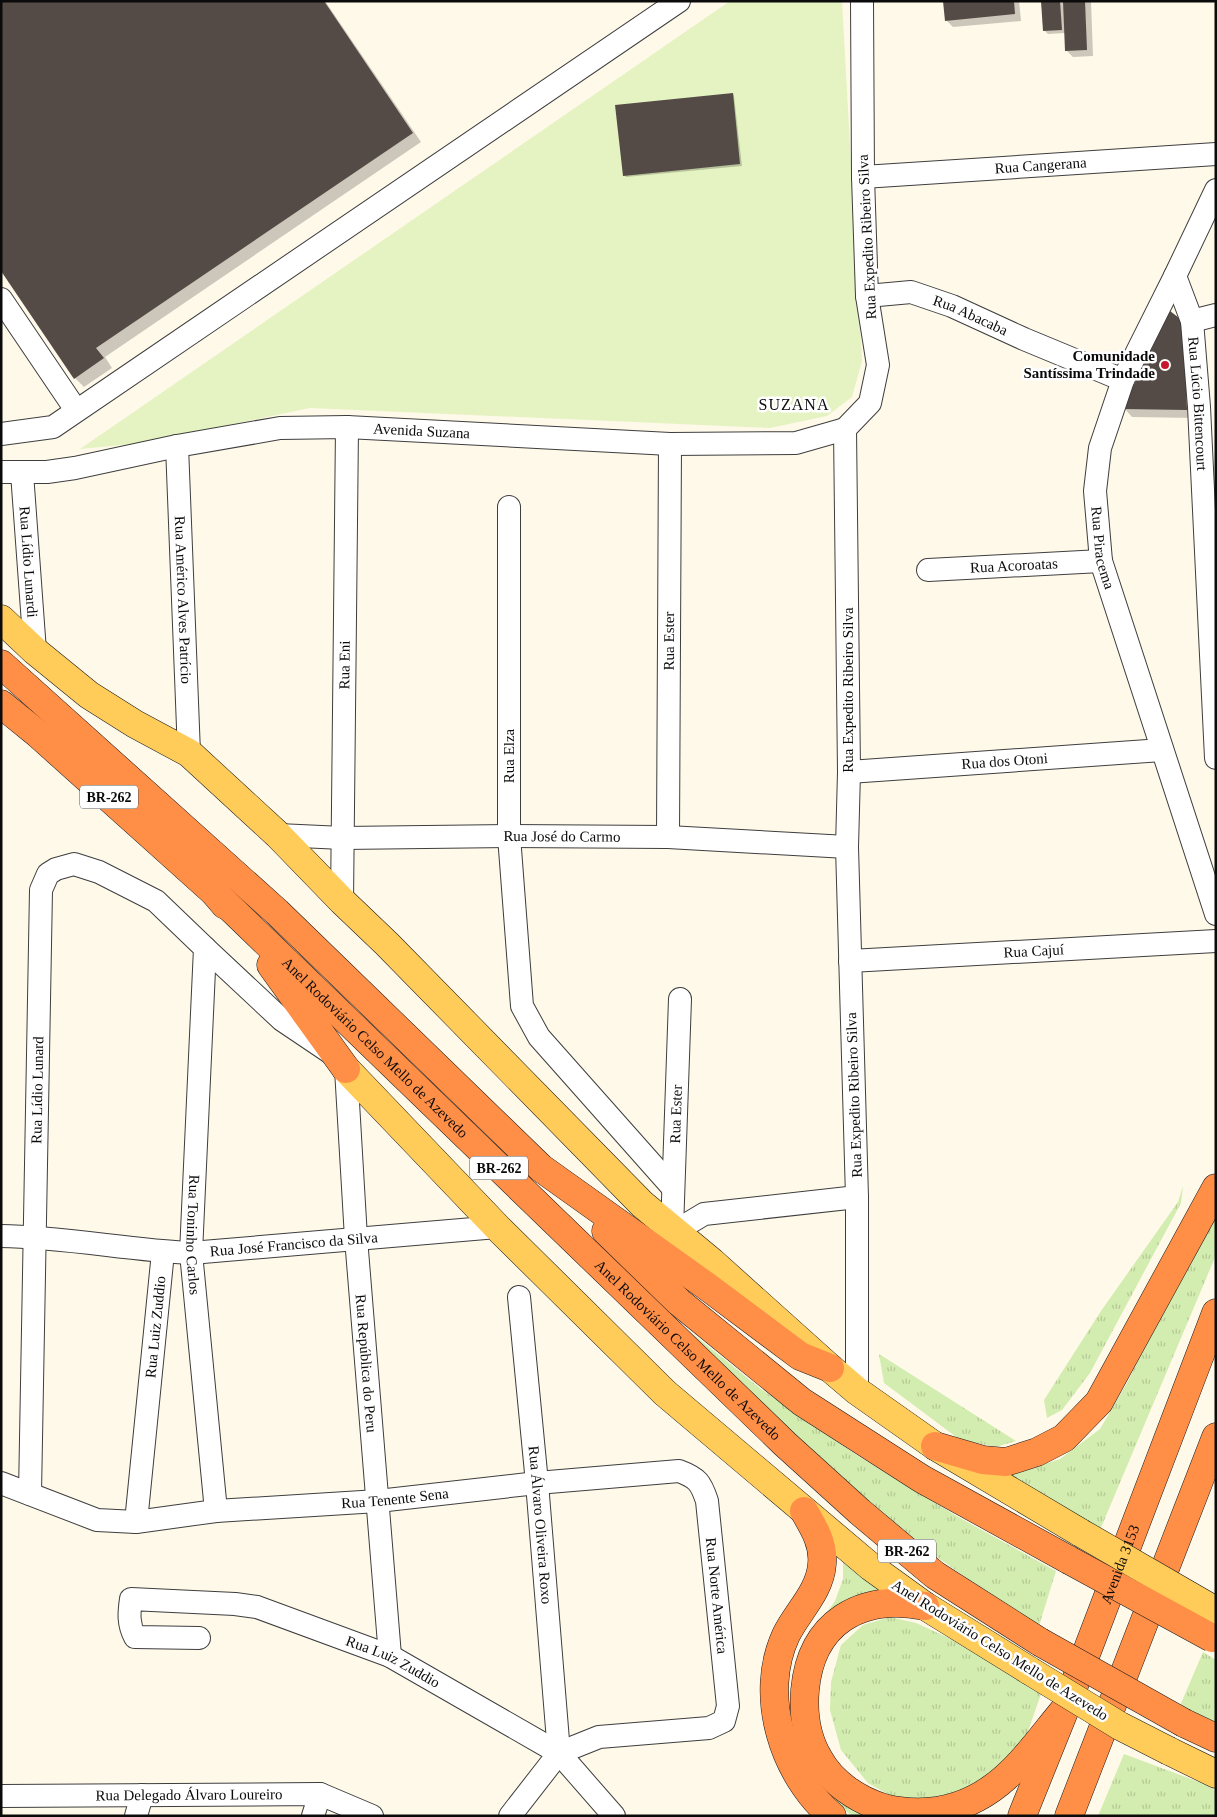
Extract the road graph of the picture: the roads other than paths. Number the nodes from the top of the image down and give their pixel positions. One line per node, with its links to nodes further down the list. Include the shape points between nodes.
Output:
1 (679, 1): 13 (street)
2 (862, 1): 4 (street, Rua Expedito Ribeiro Silva)
3 (1216, 154): 4 (street, Rua Cangerana)
4 (864, 178): 7 (street, Rua Expedito Ribeiro Silva)
5 (1216, 190): 6 (street, Rua Piracema)
6 (1176, 276): 10 (street, Rua Lúcio Bittencourt); 11 (street, Rua Piracema)
7 (867, 296): 11 (street, Rua Abacaba, via 911,292 952,306); 15 (street, Rua Expedito Ribeiro Silva, via 878,365 870,403)
8 (1, 300): 13 (street)
9 (1216, 315): 10 (street, Rua Lúcio Bittencourt)
10 (1192, 321): 12 (street, Rua Lúcio Bittencourt)
11 (1123, 380): 21 (street, Rua Piracema, via 1100,448 1095,491)
12 (1207, 405): 29 (street, Rua Lúcio Bittencourt)
13 (76, 410): 16 (street, via 53,427)
14 (346, 427): 17 (street, Avenida Suzana); 18 (street, Avenida Suzana, via 280,428); 33 (street, Rua Eni)
15 (845, 429): 17 (street, Avenida Suzana, via 796,443); 30 (street, Rua Expedito Ribeiro Silva)
16 (1, 434)
17 (670, 444): 34 (street, Rua Ester)
18 (177, 446): 19 (street, Avenida Suzana, via 76,468); 28 (street, Rua Américo Alves Patrício)
19 (11, 473): 24 (street, Rua Lídio Lunardi)
20 (509, 507): 32 (street, Rua Elza)
21 (1101, 561): 22 (street, Rua Acoroatas); 27 (street, Rua Piracema)
22 (928, 570)
23 (1, 619): 24 (main road)
24 (35, 651): 28 (main road, via 88,695)
25 (1, 664): 44 (highway, BR-262, via 277,912)
26 (1, 704): 36 (highway, BR-262)
27 (1162, 750): 30 (street, Rua dos Otoni); 38 (street, Rua Piracema)
28 (189, 752): 31 (main road)
29 (1216, 758)
30 (849, 772): 35 (street, Rua Expedito Ribeiro Silva)
31 (278, 835): 33 (street, Rua José do Carmo); 37 (main road)
32 (509, 836): 33 (street, Rua José do Carmo); 34 (street, Rua José do Carmo); 45 (street, Rua Elza, via 522,1006 539,1037)
33 (343, 838): 37 (street, Rua Eni)
34 (668, 838): 35 (street, Rua José do Carmo)
35 (847, 848): 41 (street, Rua Expedito Ribeiro Silva)
36 (214, 892): 43 (highway); 77 (highway, Anel Rodoviário Celso Mello de Azevedo / BR-262, bridge, via 791,1451 860,1512 935,1574 1040,1642)
37 (342, 901): 49 (main road, via 642,1204)
38 (1216, 914)
39 (1216, 940): 41 (street, Rua Cajuí)
40 (204, 954): 43 (street, Rua Lídio Lunard, via 282,1020); 51 (street, Rua Lídio Lunard, via 156,901 99,872 74,864 48,874 41,890); 54 (street, Rua Toninho Carlos)
41 (850, 960): 47 (street, Rua Expedito Ribeiro Silva)
42 (680, 999): 45 (street, Rua Ester)
43 (342, 1063): 48 (main road, Anel Rodoviário Celso Mello de Azevedo / BR-262); 52 (street, Rua República do Peru)
44 (541, 1168): 57 (highway, via 800,1356); 74 (highway, Anel Rodoviário Celso Mello de Azevedo / BR-262, bridge, via 679,1302 802,1402 922,1478)
45 (673, 1188): 49 (street, Rua Ester)
46 (1216, 1188): 60 (highway, via 1099,1402 1064,1438 1006,1462 983,1460)
47 (857, 1197): 49 (street, via 704,1214); 58 (street, Rua Expedito Ribeiro Silva)
48 (497, 1227): 52 (street, Rua José Francisco da Silva); 68 (main road, Anel Rodoviário Celso Mello de Azevedo / BR-262, via 665,1393)
49 (675, 1231): 57 (main road)
50 (1, 1236): 51 (street, Rua José Francisco da Silva)
51 (35, 1236): 53 (street, Rua José Francisco da Silva); 65 (street, Rua Lídio Lunard)
52 (356, 1238): 54 (street, Rua José Francisco da Silva); 66 (street, Rua República do Peru)
53 (163, 1252): 54 (street, Rua José Francisco da Silva); 70 (street, Rua Luiz Zuddio)
54 (191, 1252): 67 (street, Rua Toninho Carlos)
55 (519, 1297): 63 (street, Rua Álvaro Oliveira Roxo)
56 (1216, 1312): 76 (highway, Avenida 3153)
57 (830, 1368): 58 (main road)
58 (857, 1391): 60 (main road)
59 (1216, 1437): 69 (highway)
60 (935, 1446): 72 (main road, bridge)
61 (692, 1476): 63 (street, Rua Tenente Sena, via 679,1471); 78 (street, Rua Norte América, via 702,1485 707,1500 728,1706 724,1721 709,1728 599,1736)
62 (1216, 1479): 69 (highway, via 1198,1506)
63 (537, 1482): 66 (street, Rua Tenente Sena); 78 (street, Rua Álvaro Oliveira Roxo)
64 (1, 1483): 65 (street)
65 (30, 1494): 70 (street, Rua Tenente Sena, via 97,1520)
66 (378, 1501): 67 (street, Rua Tenente Sena); 75 (street, Rua República do Peru)
67 (216, 1511): 70 (street, Rua Tenente Sena)
68 (804, 1511): 71 (main road, Anel Rodoviário Celso Mello de Azevedo / BR-262); 88 (highway, via 818,1536 822,1565 815,1588 782,1645 775,1686 776,1711 784,1745 797,1776)
69 (1182, 1521): 83 (highway)
70 (136, 1522)
71 (924, 1606): 76 (highway, via 880,1603 853,1612 830,1628 809,1665 804,1703 813,1749 829,1773 850,1792 873,1805 902,1813 927,1815 958,1807 991,1789 1007,1775); 79 (main road, Anel Rodoviário Celso Mello de Azevedo / BR-262, bridge, via 1120,1726)
72 (1216, 1610)
73 (199, 1638): 75 (street, Rua Luiz Zuddio, via 135,1637 130,1627 131,1599 257,1608)
74 (1214, 1640)
75 (390, 1656): 78 (street, Rua Luiz Zuddio)
76 (1064, 1709): 89 (highway, Avenida 3153)
77 (1216, 1738)
78 (559, 1753): 86 (street); 87 (street, Rua Luiz Zuddio)
79 (1216, 1774)
80 (320, 1794): 82 (street, Rua Delegado Álvaro Loureiro); 84 (street); 85 (street, Rua Delegado Álvaro Loureiro)
81 (1, 1796): 82 (street, Rua Delegado Álvaro Loureiro)
82 (139, 1805)
83 (1071, 1814)
84 (313, 1816)
85 (372, 1816)
86 (510, 1816)
87 (614, 1816)
88 (832, 1816)
89 (1022, 1816)

